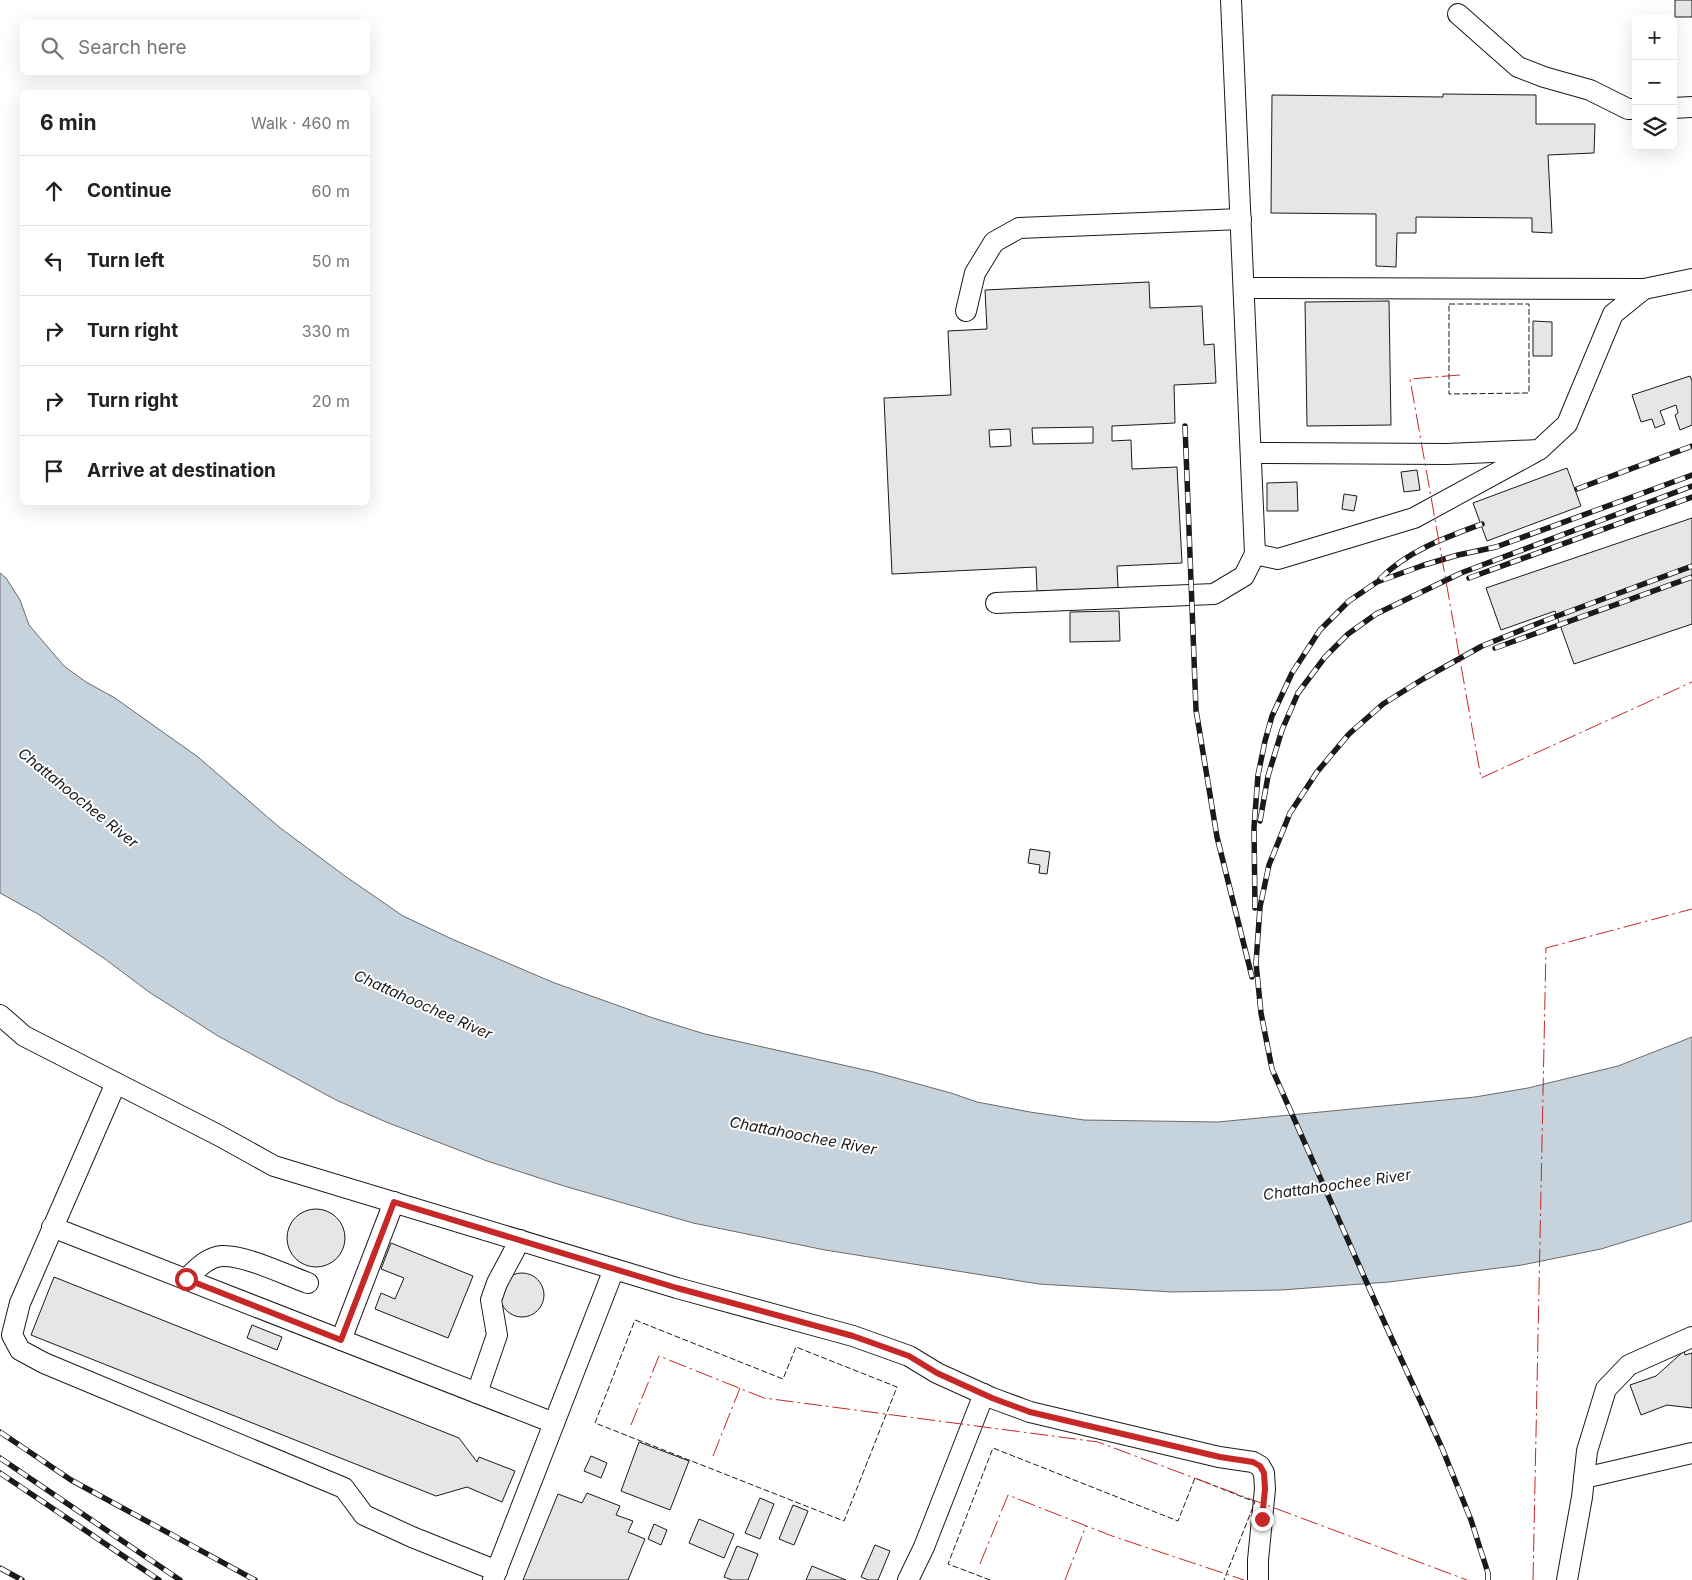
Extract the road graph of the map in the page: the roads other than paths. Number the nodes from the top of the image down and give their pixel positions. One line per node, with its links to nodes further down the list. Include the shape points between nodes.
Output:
1 (1231, 0): 6 (lane)
2 (1458, 14): 5 (lane, via 1518,67 1590,90)
3 (1692, 107): 4 (lane)
4 (1677, 108)
5 (1632, 109)
6 (1241, 219): 8 (lane); 10 (lane, via 1019,228 994,242 975,273)
7 (1692, 279): 9 (lane)
8 (1244, 288): 9 (lane); 12 (lane)
9 (1644, 289): 11 (lane, via 1613,314 1567,424)
10 (966, 311)
11 (1539, 450): 12 (lane, via 1447,454); 13 (lane, via 1414,518 1278,559)
12 (1251, 453): 13 (lane)
13 (1255, 554): 14 (lane, via 1244,576 1214,594)
14 (996, 603)
15 (0, 1015): 16 (lane, via 24,1036)
16 (116, 1083): 17 (lane, via 274,1166); 18 (lane)
17 (394, 1202): 19 (lane); 24 (lane)
18 (52, 1227): 21 (lane); 30 (lane, via 20,1303 12,1335 20,1350 344,1488 364,1515)
19 (520, 1240): 20 (lane); 25 (lane, via 491,1300 497,1335)
20 (614, 1269): 26 (lane, via 853,1336 909,1356 937,1373); 27 (lane)
21 (186, 1279): 22 (lane, via 204,1263 221,1256 248,1260); 24 (lane)
22 (308, 1283)
23 (1692, 1337): 29 (lane, via 1628,1365 1606,1389 1587,1450)
24 (341, 1340): 25 (lane)
25 (477, 1393): 27 (lane)
26 (984, 1394): 31 (lane); 32 (lane, via 1030,1412 1260,1466 1265,1489)
27 (554, 1423): 30 (lane)
28 (1692, 1453): 29 (lane)
29 (1584, 1478): 33 (lane)
30 (495, 1575)
31 (908, 1580)
32 (1258, 1580)
33 (1567, 1580)

